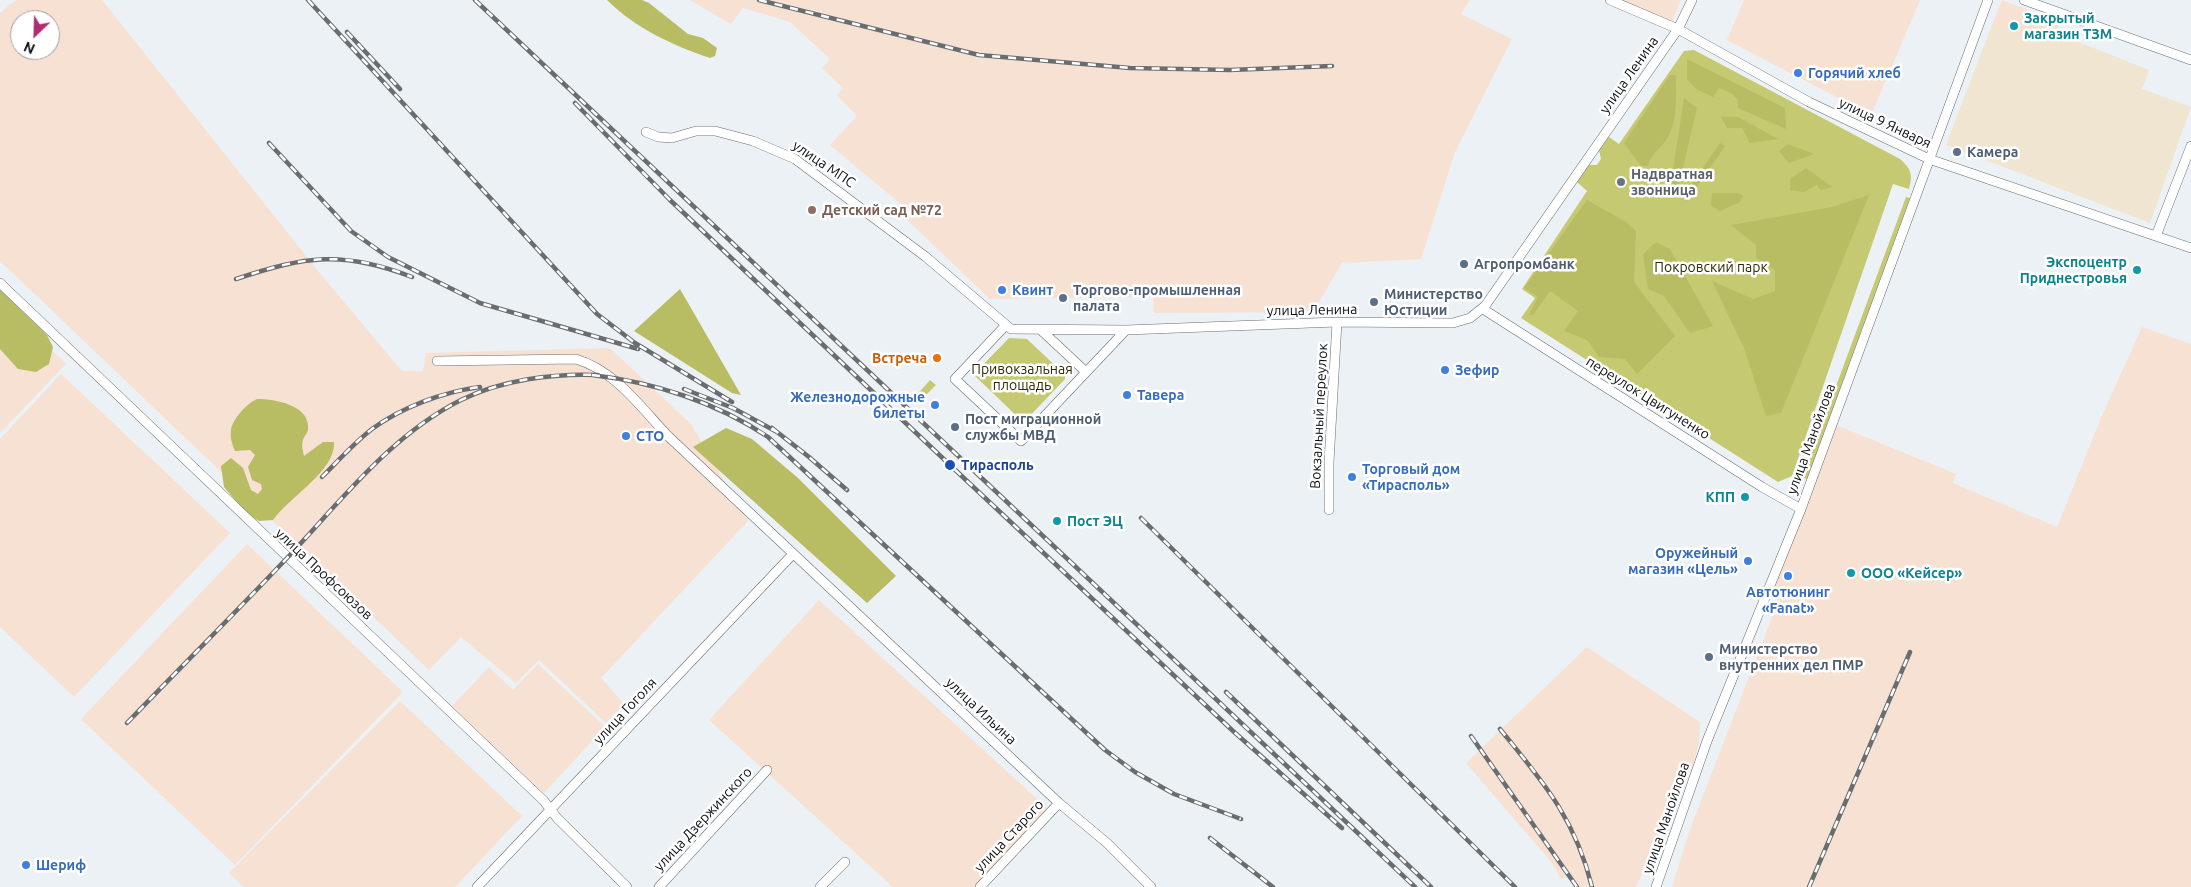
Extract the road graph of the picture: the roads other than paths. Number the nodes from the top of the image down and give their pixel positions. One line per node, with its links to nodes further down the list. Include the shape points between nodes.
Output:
1 (1610, 0): 5 (street, улица 9 Января)
2 (1692, 0): 5 (street, улица Ленина)
3 (1988, 0): 9 (street, улица Манойлова)
4 (2024, 0): 6 (street)
5 (1678, 29): 9 (street, улица 9 Января, via 1809,102); 13 (street, улица Ленина)
6 (2191, 60)
7 (646, 132): 15 (street, улица МПС, via 672,138 715,131 753,141 795,159 926,257)
8 (2191, 146): 10 (street)
9 (1929, 159): 10 (street, улица 9 Января); 20 (street, улица Манойлова)
10 (2156, 236): 11 (street, улица 9 Января)
11 (2191, 248)
12 (0, 283): 25 (street, улица Профсоюзов)
13 (1483, 309): 14 (street, улица Ленина, via 1465,320 1454,322); 20 (street, переулок Цвигуненко)
14 (1337, 322): 17 (street, улица Ленина); 21 (street, Вокзальный переулок)
15 (1006, 326): 16 (street, улица Ленина); 19 (street, via 955,379 1021,441)
16 (1042, 330): 17 (street, улица Ленина); 19 (street)
17 (1126, 330): 19 (street)
18 (437, 361): 22 (street, улица Ильина, via 576,359 591,364 610,376 669,437)
19 (1086, 372)
20 (1801, 509): 33 (street, улица Манойлова, via 1707,742)
21 (1329, 510)
22 (793, 554): 24 (street, улица Ильина); 25 (street, улица Гоголя)
23 (767, 770): 30 (street, улица Дзержинского)
24 (1059, 803): 27 (street, улица Ильина, via 1107,843); 32 (street, улица Старого)
25 (550, 810): 28 (street, улица Гоголя); 29 (street, улица Профсоюзов)
26 (845, 862): 31 (street)
27 (1146, 885)
28 (477, 887)
29 (627, 887)
30 (659, 887)
31 (820, 887)
32 (980, 887)
33 (1656, 887)

